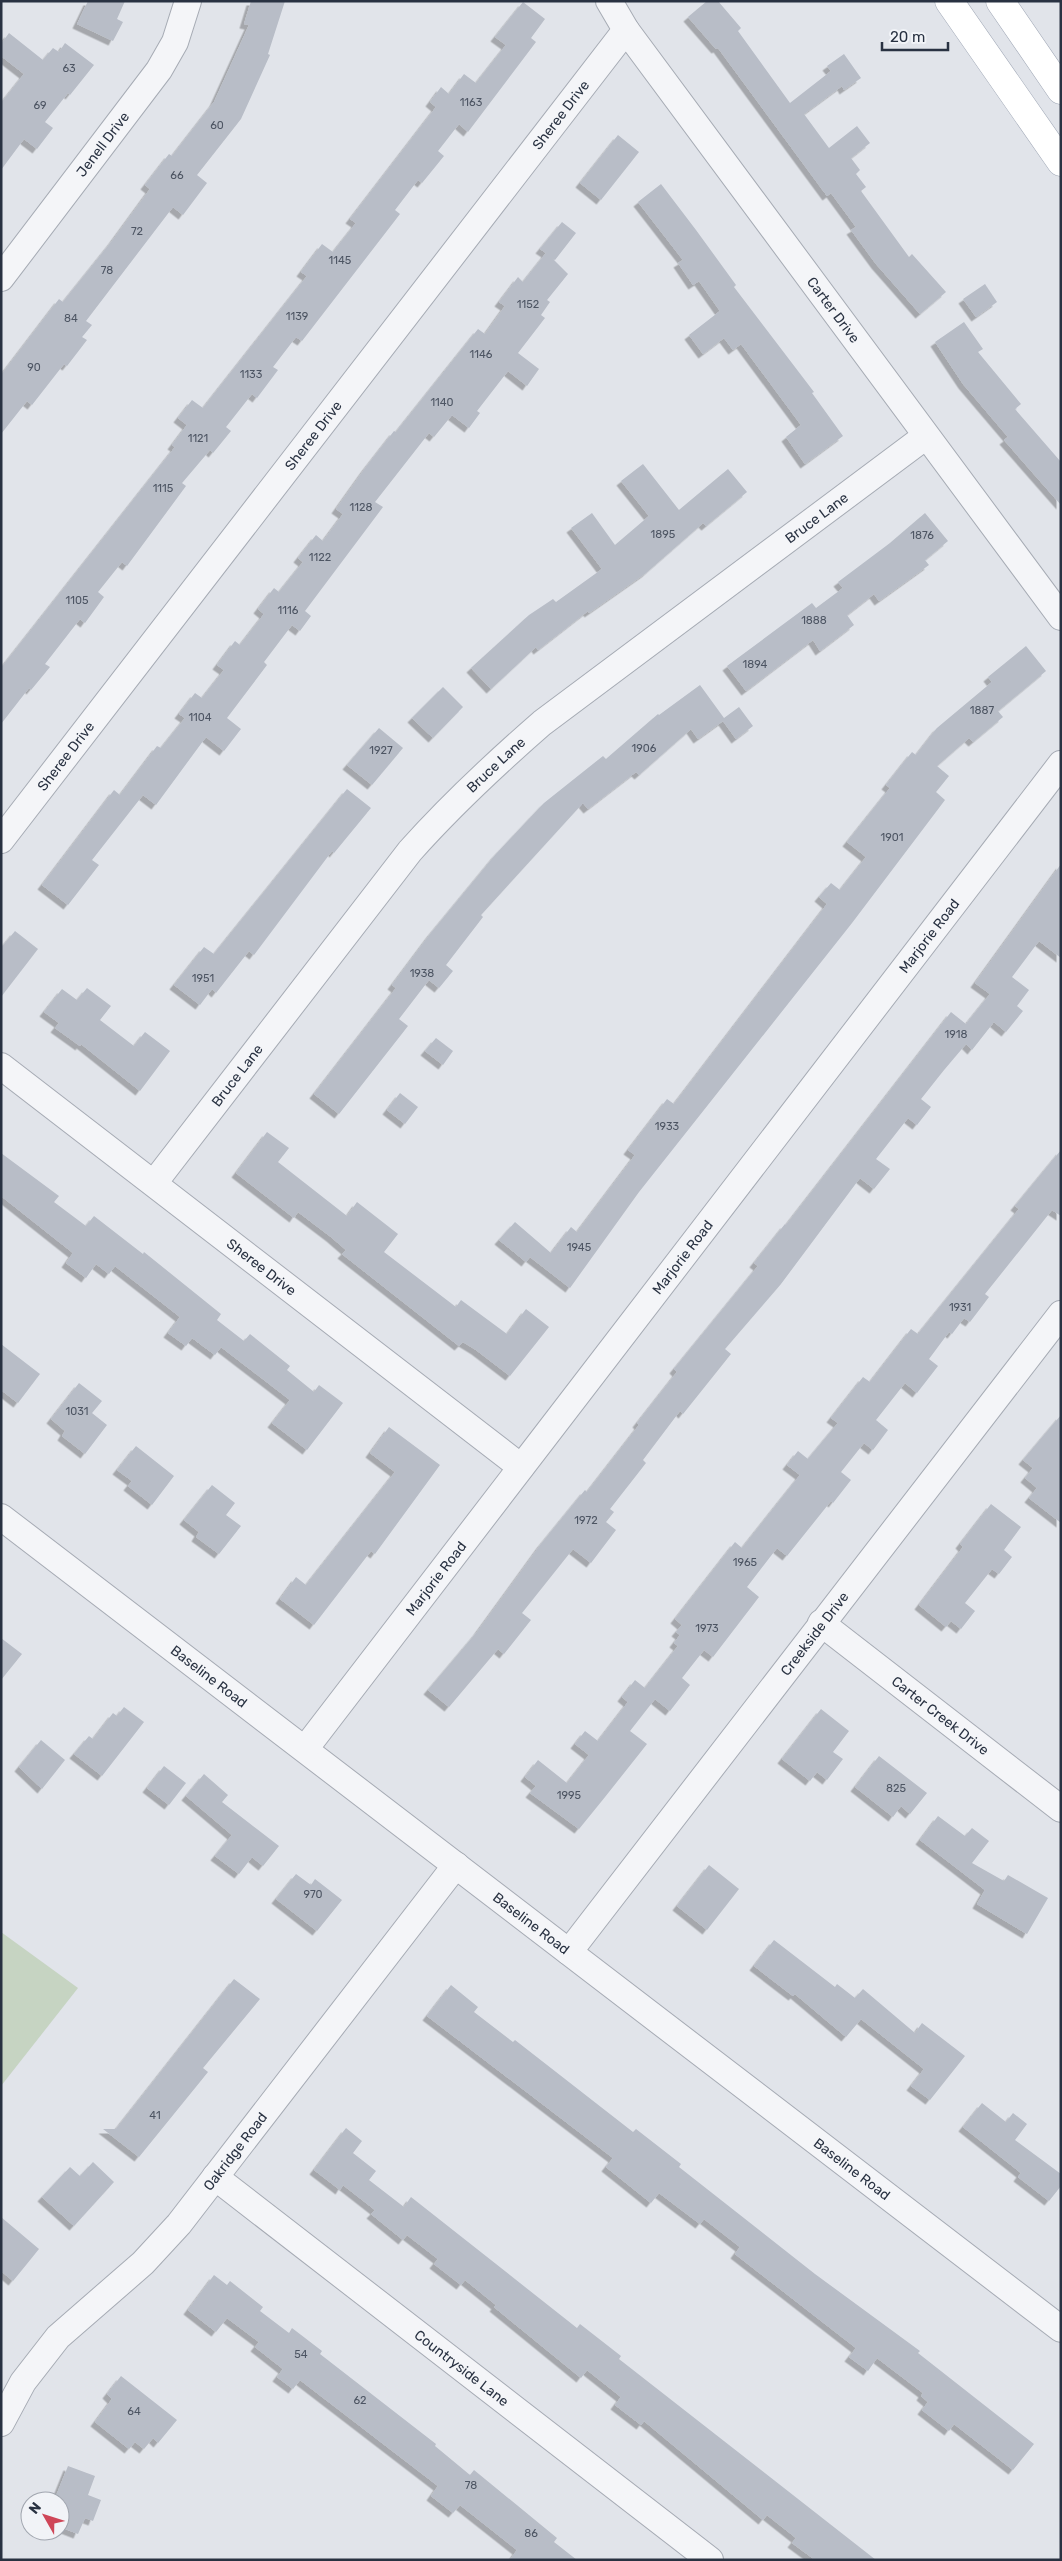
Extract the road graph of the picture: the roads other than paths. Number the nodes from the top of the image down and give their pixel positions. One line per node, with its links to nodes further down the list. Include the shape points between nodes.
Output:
1 (188, 1): 8 (street, Jenell Drive, via 175,42 159,70)
2 (609, 1): 5 (street, Carter Drive)
3 (949, 1): 7 (main road)
4 (1000, 1): 6 (main road)
5 (626, 30): 9 (street, Carter Drive); 12 (street, Sheree Drive)
6 (1061, 90)
7 (1061, 162)
8 (1, 278)
9 (926, 436): 10 (street, Carter Drive); 14 (street, Bruce Lane, via 542,723 482,776 410,851)
10 (1061, 617)
11 (1061, 764): 16 (street, Marjorie Road)
12 (1, 840)
13 (1, 1066): 14 (street, Sheree Drive)
14 (154, 1183): 16 (street, Sheree Drive)
15 (1061, 1314): 18 (street, Creekside Drive)
16 (521, 1467): 19 (street, Marjorie Road)
17 (1, 1517): 19 (street, Baseline Road)
18 (821, 1623): 20 (street, Carter Creek Drive); 22 (street, Creekside Drive)
19 (305, 1749): 21 (street, Baseline Road)
20 (1061, 1809)
21 (456, 1864): 22 (street, Baseline Road); 23 (street, Oakridge Road)
22 (569, 1952): 24 (street, Baseline Road)
23 (216, 2177): 25 (street, Oakridge Road, via 143,2263 58,2337 23,2382); 26 (street, Countryside Lane)
24 (1061, 2328)
25 (1, 2423)
26 (710, 2560)

